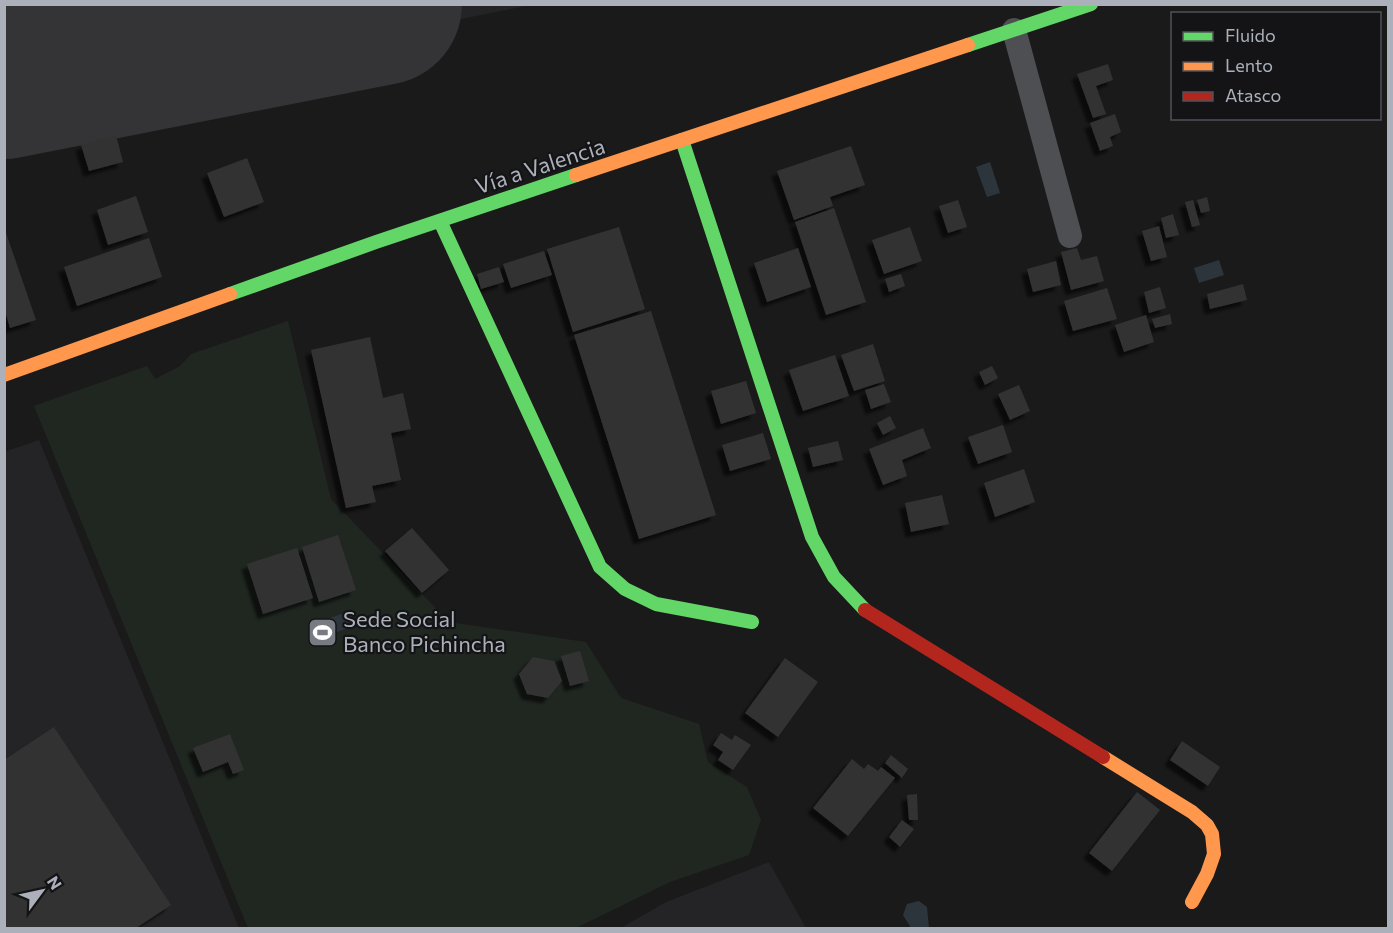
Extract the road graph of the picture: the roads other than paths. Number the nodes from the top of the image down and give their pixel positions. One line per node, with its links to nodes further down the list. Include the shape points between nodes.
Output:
1 (1091, 4): 2 (main road, Vía a Valencia)
2 (1014, 30): 3 (main road, Vía a Valencia); 5 (street)
3 (682, 140): 4 (main road, Vía a Valencia); 8 (main road, via 824,564 842,589 865,610 1192,812 1208,826 1215,852)
4 (440, 221): 6 (main road, Vía a Valencia); 7 (main road, via 600,567 625,590 656,604)
5 (1070, 236)
6 (4, 375)
7 (752, 622)
8 (1192, 902)

